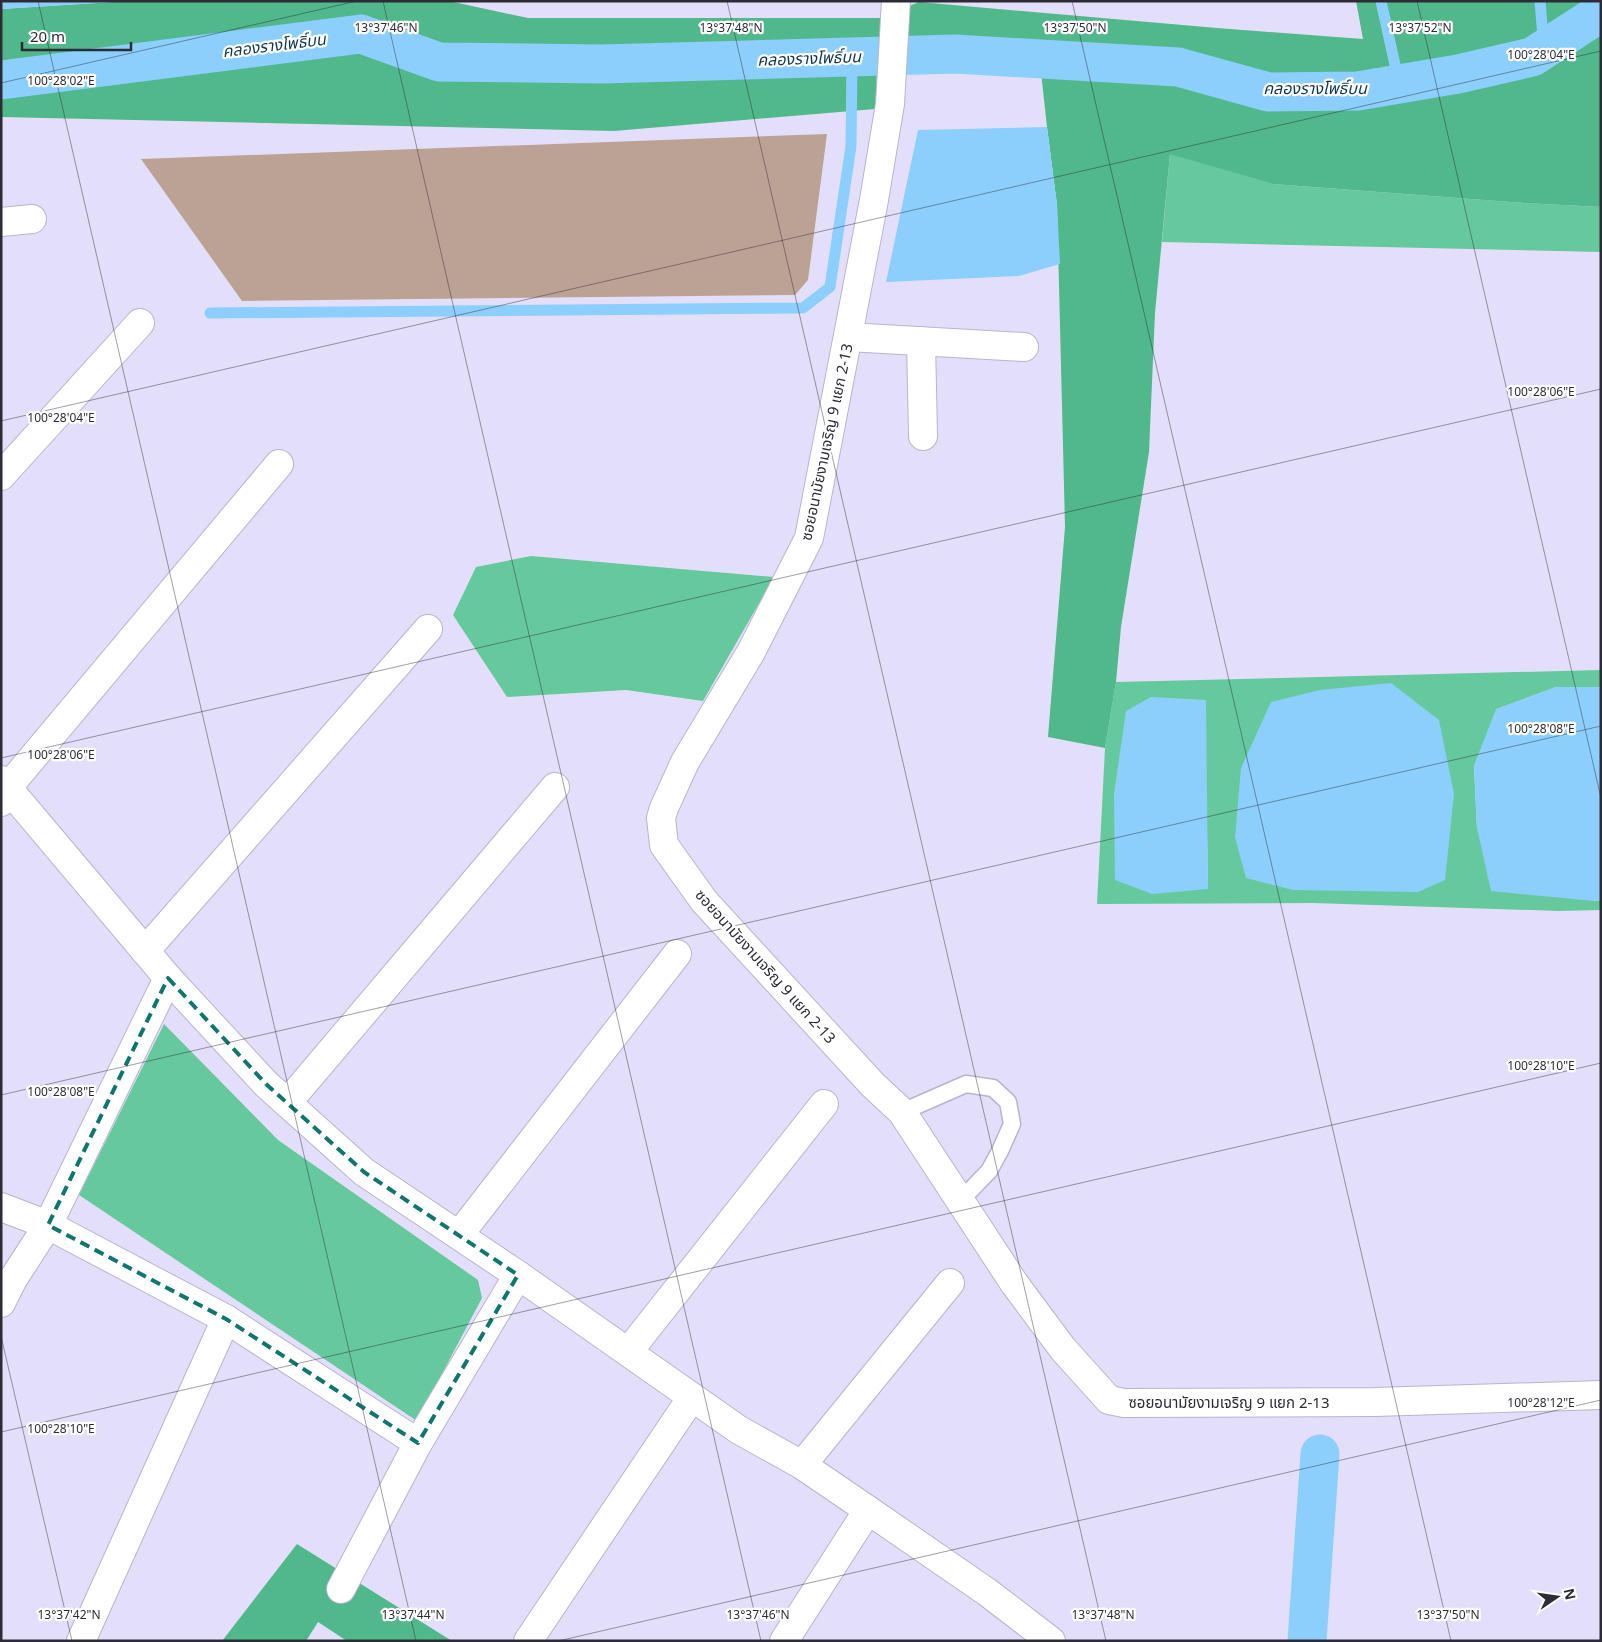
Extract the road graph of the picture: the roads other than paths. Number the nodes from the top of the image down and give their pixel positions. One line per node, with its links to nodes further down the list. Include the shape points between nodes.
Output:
1 (896, 1): 5 (street, ซอยอนามัยงามเจริญ 9 แยก 2-13, via 890,104)
2 (32, 219): 3 (street)
3 (1, 222)
4 (140, 323): 10 (street)
5 (848, 337): 6 (street); 19 (street, ซอยอนามัยงามเจริญ 9 แยก 2-13, via 809,538 751,652 685,762 661,818 664,846 704,901 873,1085)
6 (921, 341): 7 (street); 8 (street)
7 (1024, 347)
8 (923, 436)
9 (280, 464): 13 (street)
10 (1, 476)
11 (428, 630): 14 (street)
12 (555, 787): 17 (street)
13 (3, 790): 14 (street)
14 (145, 951): 16 (street)
15 (678, 954): 23 (street)
16 (168, 978): 17 (street); 22 (street)
17 (287, 1103): 23 (street, via 364,1172)
18 (824, 1104): 28 (street)
19 (902, 1112): 20 (street, ซอยอนามัยงามเจริญ 9 แยก 2-13); 20 (lane, via 966,1084 993,1088 1008,1102 1012,1124 1000,1151 989,1170)
20 (960, 1201): 29 (street, ซอยอนามัยงามเจริญ 9 แยก 2-13, via 1014,1283 1109,1400 1124,1403 1365,1402)
21 (1, 1207): 22 (street)
22 (48, 1225): 26 (street); 27 (street)
23 (459, 1235): 24 (street)
24 (518, 1275): 28 (street); 31 (street)
25 (950, 1283): 32 (street)
26 (1, 1303)
27 (226, 1319): 31 (street); 36 (street)
28 (628, 1352): 30 (street)
29 (1601, 1395)
30 (692, 1397): 32 (street, via 740,1430); 37 (street)
31 (418, 1443): 34 (street)
32 (802, 1465): 33 (street)
33 (868, 1510): 35 (street, via 987,1592); 38 (street)
34 (341, 1589)
35 (1021, 1632): 39 (street)
36 (81, 1641)
37 (528, 1641)
38 (784, 1641)
39 (1051, 1641)

